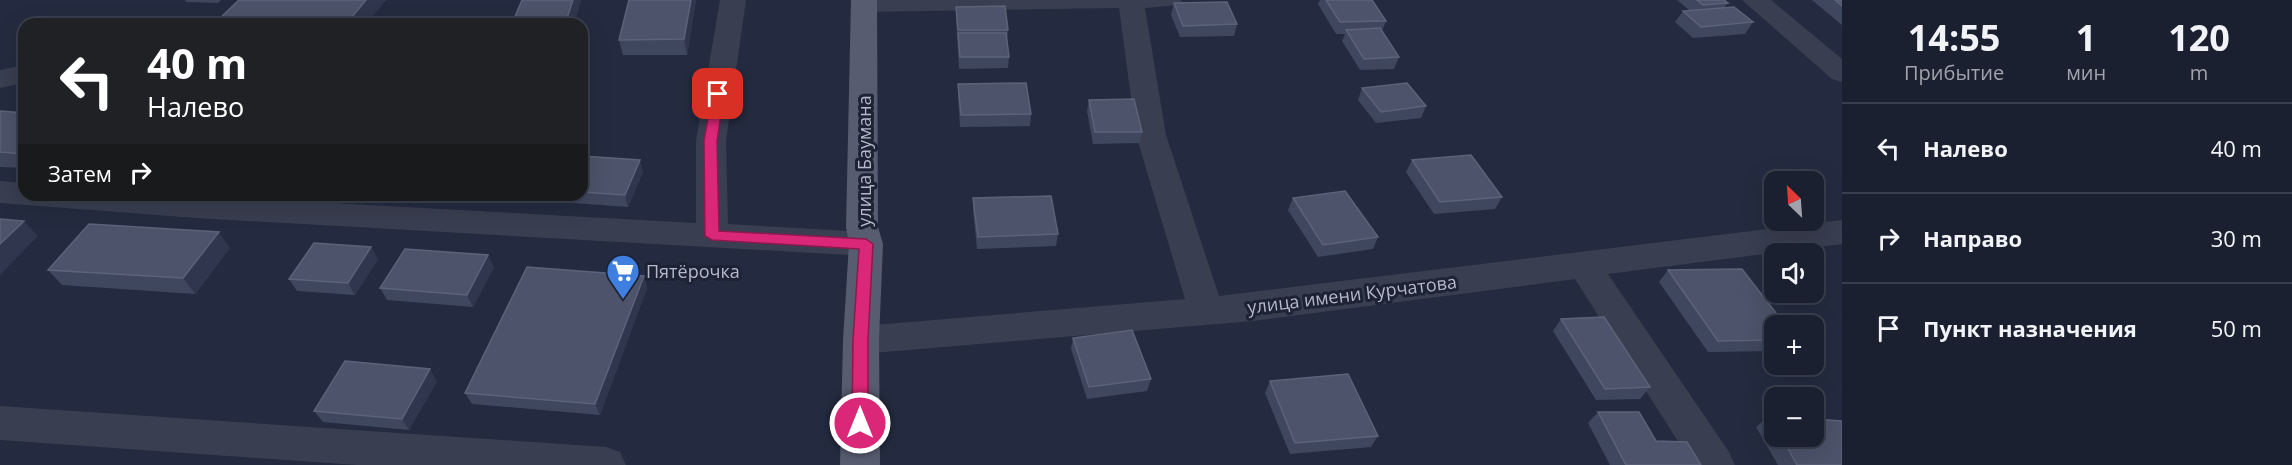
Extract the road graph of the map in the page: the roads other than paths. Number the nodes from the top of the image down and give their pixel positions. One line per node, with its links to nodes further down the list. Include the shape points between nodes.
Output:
1 (733, 0): 13 (street, via 711,141)
2 (1169, 0): 4 (street)
3 (1755, 0): 6 (street)
4 (1131, 1): 5 (street); 16 (street, via 1151,135)
5 (864, 2): 14 (main road, улица Баумана, via 862,227)
6 (1842, 73)
7 (18, 75): 8 (street)
8 (0, 79)
9 (0, 192): 10 (street)
10 (18, 194)
11 (198, 201): 13 (street)
12 (1842, 232): 15 (street, улица имени Курчатова)
13 (712, 236): 14 (street)
14 (866, 244): 17 (main road, улица Баумана)
15 (1584, 265): 16 (street, улица имени Курчатова); 21 (street)
16 (1206, 311): 17 (street, улица имени Курчатова)
17 (861, 340): 20 (main road, улица Баумана)
18 (0, 423): 19 (street)
19 (606, 465)
20 (860, 465)
21 (1715, 465)

